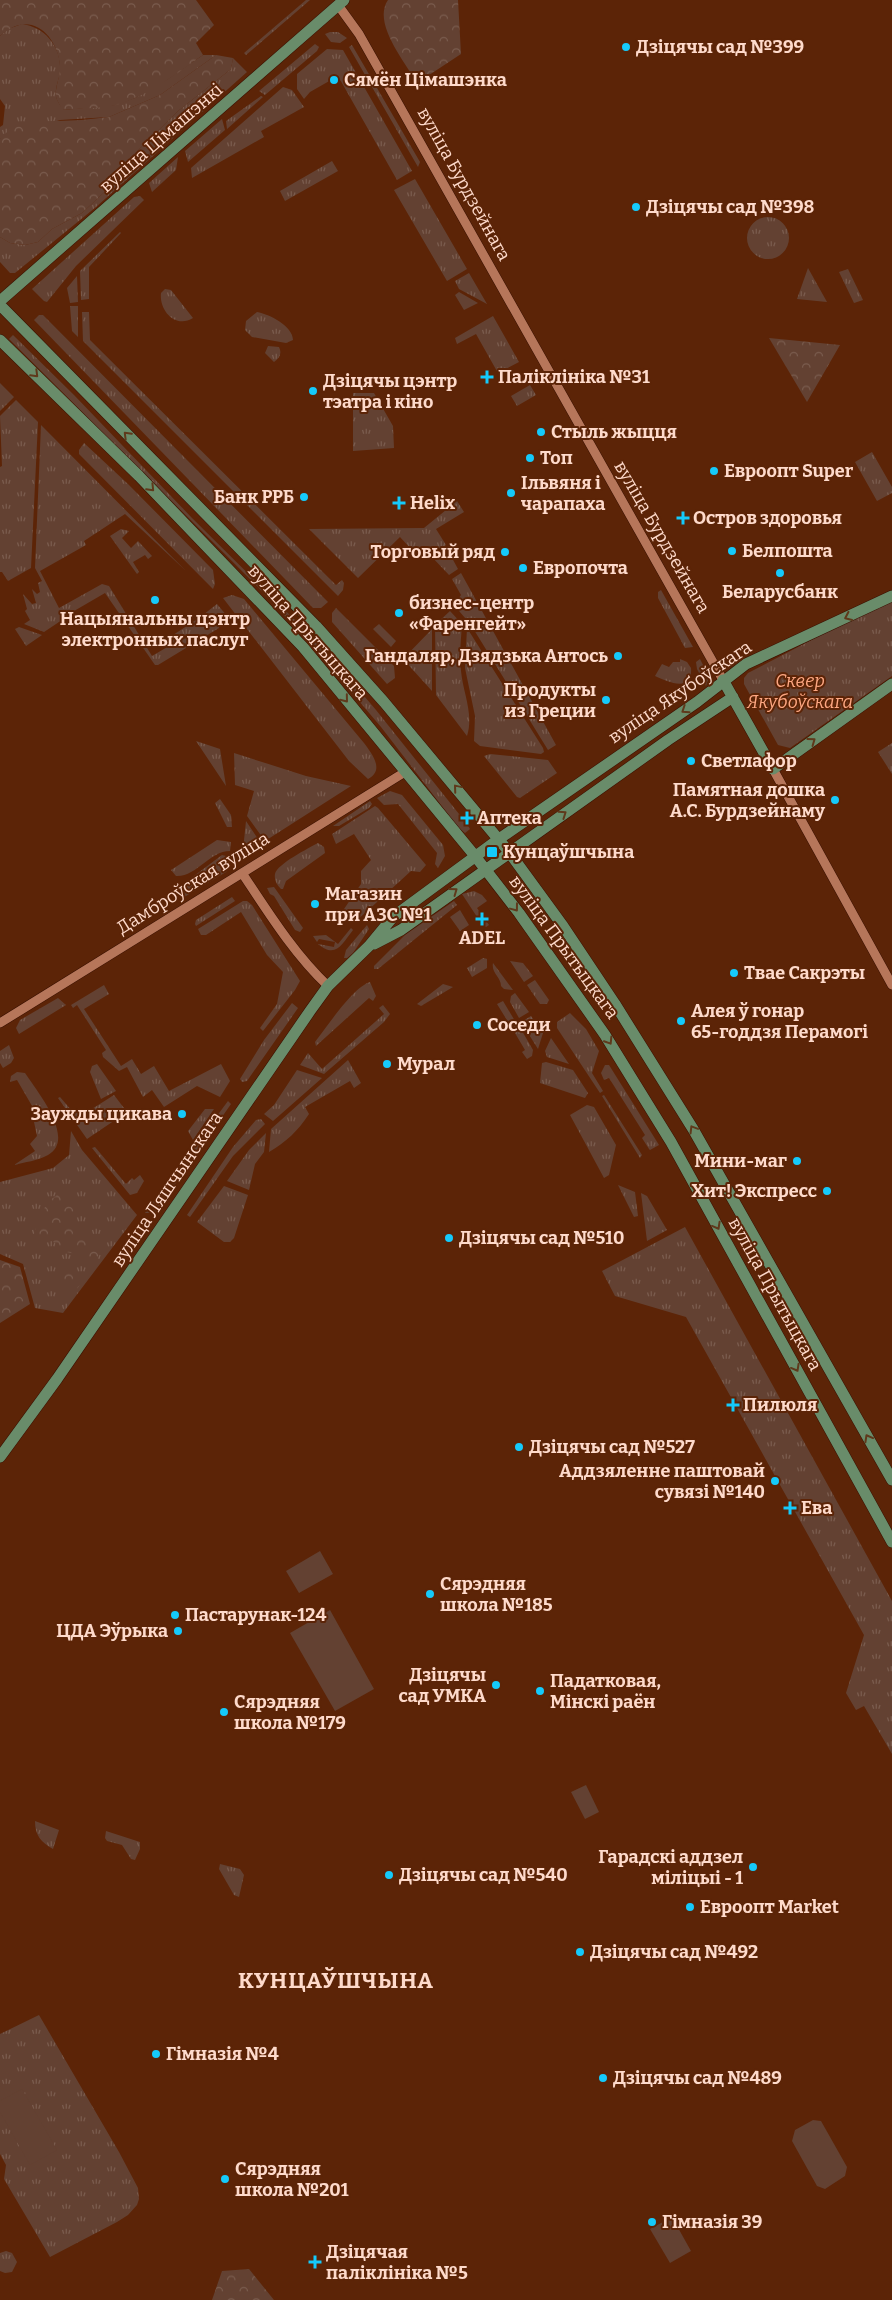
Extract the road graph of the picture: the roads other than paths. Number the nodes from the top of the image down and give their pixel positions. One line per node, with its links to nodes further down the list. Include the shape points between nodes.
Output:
1 (341, 2): 2 (main road, вуліца Цімашэнкі); 6 (street, вуліца Бурдзейнага)
2 (0, 302)
3 (0, 306): 11 (main road, вуліца Прытыцкага, one-way to 3, via 316,626)
4 (0, 340): 10 (main road, вуліца Прытыцкага, one-way to 10, via 139,476 296,640)
5 (892, 596): 6 (main road, вуліца Якубоўскага, one-way to 6, via 746,664)
6 (723, 680): 8 (main road, вуліца Бурдзейнага); 11 (main road, вуліца Якубоўскага, one-way to 11, via 697,702)
7 (892, 684): 9 (main road, one-way to 7)
8 (733, 698): 9 (main road, вуліца Бурдзейнага); 12 (main road, вуліца Якубоўскага, one-way to 8)
9 (773, 770): 17 (street, вуліца Бурдзейнага)
10 (405, 772): 13 (main road, вуліца Прытыцкага); 15 (street, Дамброўская вуліца)
11 (499, 839): 12 (main road, вуліца Прытыцкага); 13 (main road, вуліца Ляшчынскага)
12 (509, 852): 14 (main road, вуліца Ляшчынскага); 21 (main road, вуліца Прытыцкага, one-way to 12, via 693,1129 615,1004)
13 (475, 856): 14 (main road, вуліца Прытыцкага); 16 (main road, вуліца Ляшчынскага, via 393,917)
14 (485, 869): 16 (main road, вуліца Ляшчынскага, one-way to 14, via 402,930); 22 (main road, вуліца Прытыцкага, one-way to 22, via 605,1035 671,1142)
15 (242, 873): 18 (street, via 278,927); 19 (street, Дамброўская вуліца)
16 (369, 946): 18 (main road, вуліца Ляшчынскага)
17 (892, 985)
18 (328, 986): 20 (main road, вуліца Ляшчынскага)
19 (0, 1023)
20 (0, 1457)
21 (892, 1480)
22 (892, 1542)

